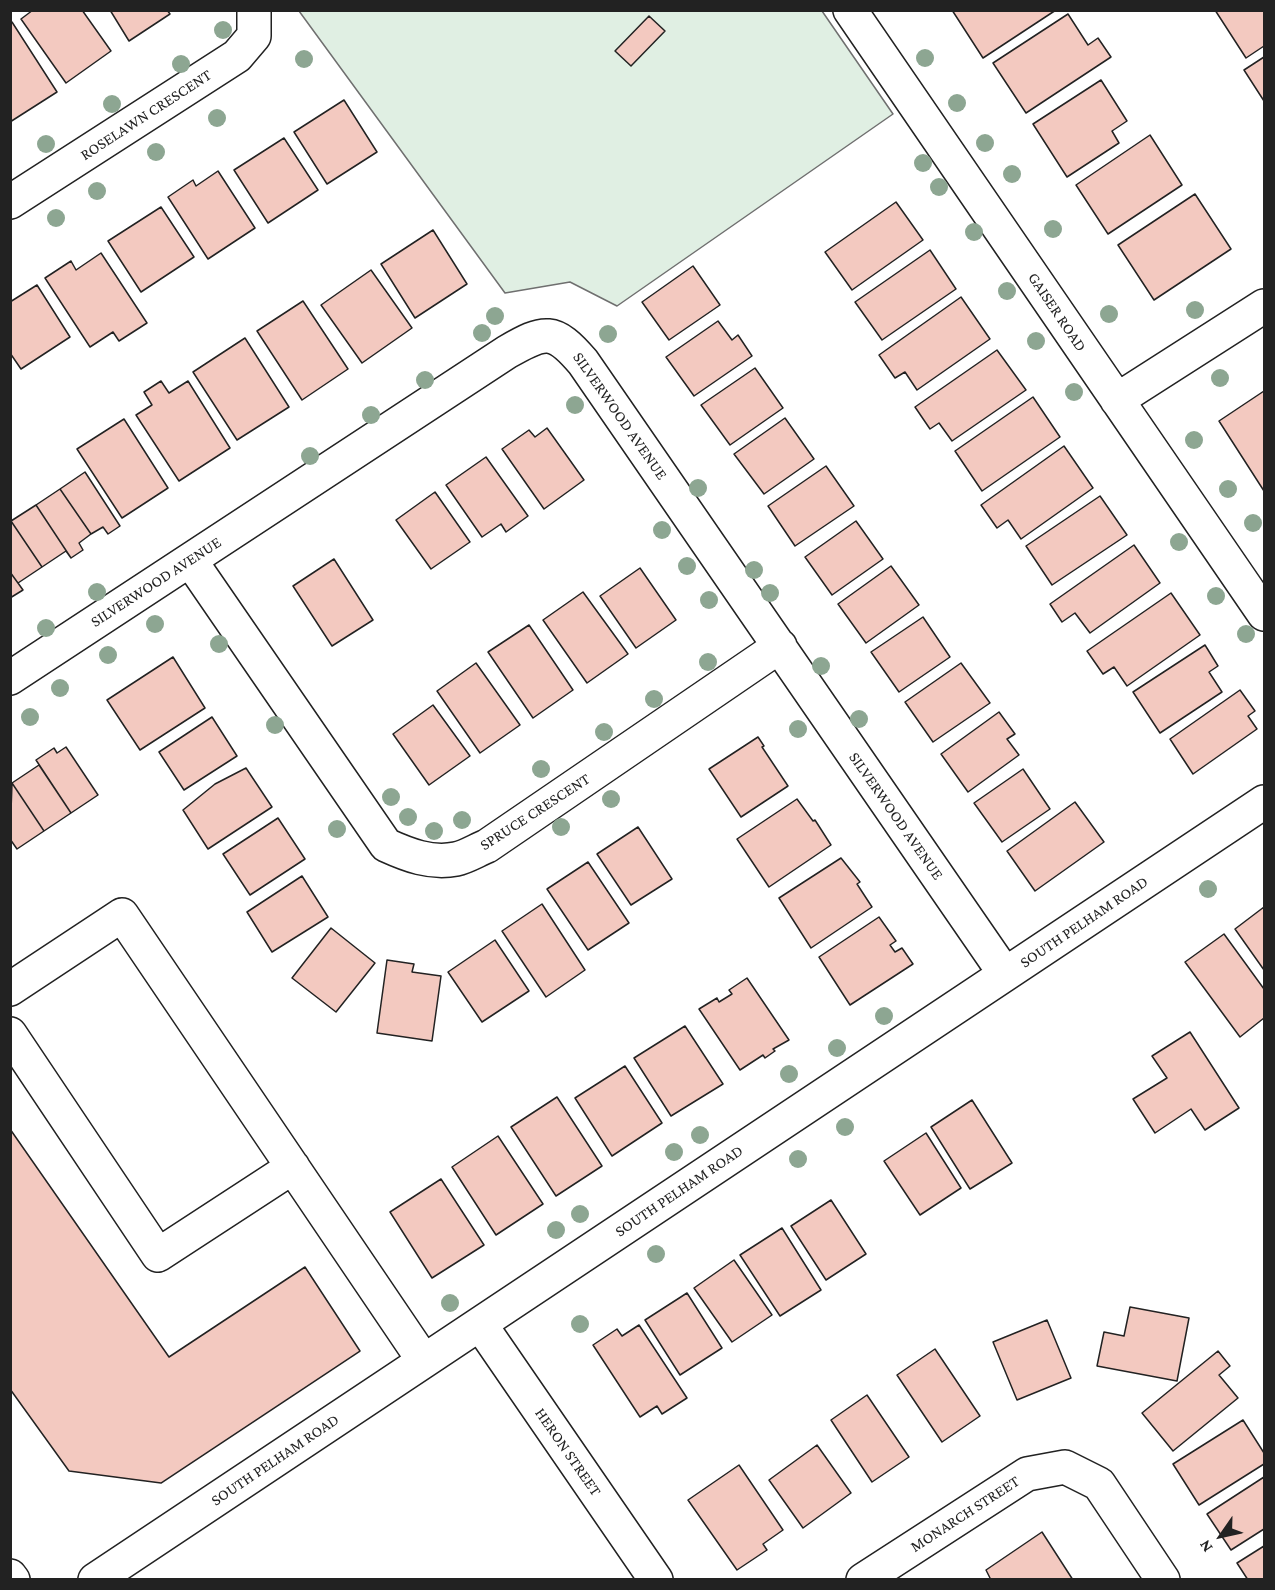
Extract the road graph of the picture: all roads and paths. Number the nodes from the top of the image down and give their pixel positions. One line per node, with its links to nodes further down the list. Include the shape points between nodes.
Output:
1 (254, 10): 3 (street, ROSELAWN CRESCENT, via 254,36 237,56)
2 (850, 10): 5 (street, GAISER ROAD)
3 (10, 202)
4 (1264, 306): 5 (street)
5 (1117, 400): 7 (street, GAISER ROAD)
6 (190, 560): 8 (street, SPRUCE CRESCENT, via 386,845 429,859 455,859 487,846); 8 (street, SILVERWOOD AVENUE, via 507,352 529,339 548,334 567,342 583,362); 9 (street, SILVERWOOD AVENUE)
7 (1264, 614)
8 (780, 646): 11 (street, SILVERWOOD AVENUE)
9 (10, 678)
10 (1264, 802): 11 (street, SOUTH PELHAM ROAD)
11 (1005, 974): 15 (street, SOUTH PELHAM ROAD)
12 (10, 989): 14 (street, via 122,915)
13 (10, 1034): 14 (street, via 158,1255)
14 (292, 1167): 16 (street)
15 (480, 1324): 16 (street, SOUTH PELHAM ROAD); 18 (street, HERON STREET)
16 (424, 1360): 17 (street, SOUTH PELHAM ROAD)
17 (95, 1580)
18 (656, 1580)
19 (863, 1580): 20 (street, MONARCH STREET, via 1027,1474 1065,1467 1099,1484)
20 (1163, 1580)

